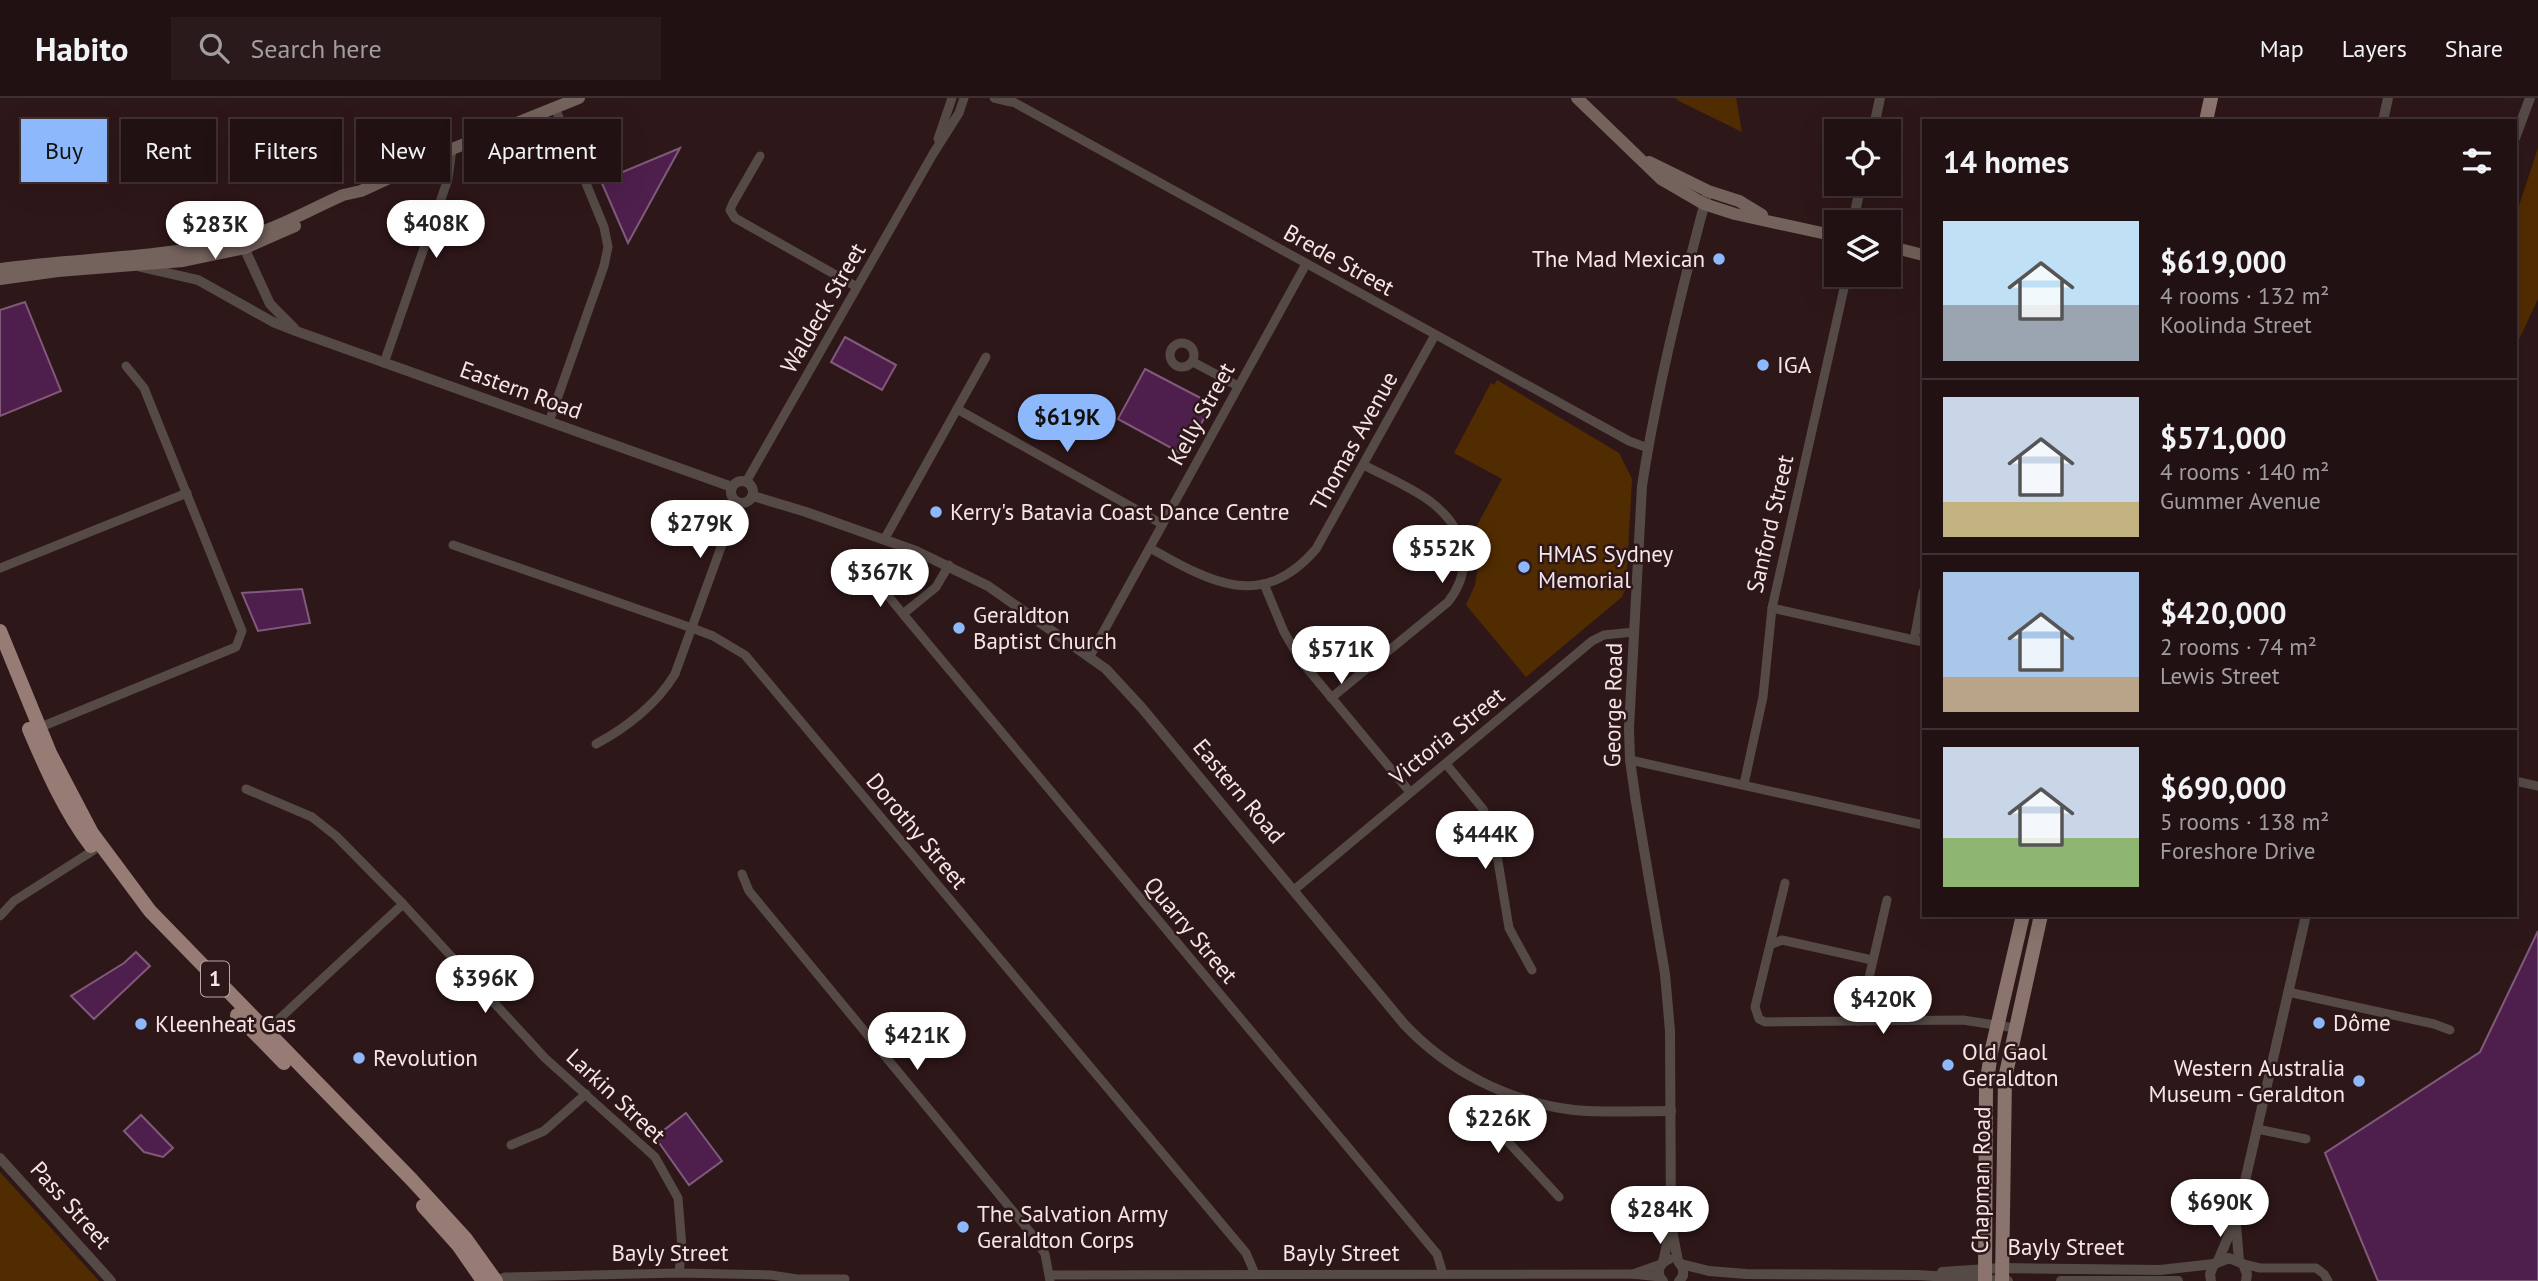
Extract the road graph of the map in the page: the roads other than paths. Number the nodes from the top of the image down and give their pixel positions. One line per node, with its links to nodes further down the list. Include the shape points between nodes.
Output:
1 (579, 98): 11 (main road)
2 (952, 98): 17 (street, Waldeck Street)
3 (964, 98): 17 (street, Waldeck Street)
4 (994, 98): 10 (street, Brede Street)
5 (1577, 98): 19 (main road)
6 (1880, 98): 12 (street)
7 (2211, 98): 13 (main road)
8 (2388, 98): 14 (street)
9 (2530, 98): 15 (street)
10 (1009, 100): 27 (street, Brede Street)
11 (555, 108): 16 (main road); 41 (street, via 604,226 608,247)
12 (1876, 119)
13 (2206, 119)
14 (2383, 119)
15 (2517, 133)
16 (452, 149): 24 (main road); 37 (street, via 448,179)
17 (933, 154): 31 (street, Waldeck Street)
18 (760, 156): 31 (street, via 733,202 730,210 735,218)
19 (1640, 158): 20 (main road); 21 (main road, via 1661,179)
20 (1708, 191): 21 (street, George Road); 22 (main road, via 1739,201)
21 (1704, 204): 22 (main road); 42 (street, George Road)
22 (1769, 220): 23 (main road)
23 (1824, 233)
24 (242, 243): 28 (main road, via 183,261); 29 (main road); 33 (street, Eastern Road, via 270,303)
25 (1901, 249): 26 (main road)
26 (1922, 255)
27 (1306, 264): 34 (street, Brede Street); 39 (street, Kelly Street)
28 (135, 266): 30 (main road); 33 (street, Eastern Road, via 198,280)
29 (0, 270)
30 (0, 279)
31 (858, 287): 44 (street, Waldeck Street)
32 (1844, 287): 58 (street, Sanford Street)
33 (296, 331): 37 (street, Eastern Road)
34 (1435, 335): 42 (street, Brede Street); 43 (street, Thomas Avenue)
35 (986, 356): 40 (street)
36 (1193, 362): 39 (street)
37 (384, 363): 41 (street, Eastern Road)
38 (126, 366): 46 (street, via 144,388)
39 (1238, 386): 49 (street, Kelly Street)
40 (957, 409): 49 (street); 50 (street)
41 (549, 422): 45 (street, Eastern Road)
42 (1648, 448): 62 (street, George Road)
43 (1364, 465): 55 (street, Thomas Avenue, via 1310,556 1294,571); 66 (street, via 1430,501 1443,513 1458,535 1464,572 1448,602)
44 (746, 482): 45 (street); 47 (street, via 752,486)
45 (732, 487): 48 (street)
46 (187, 493): 54 (street); 67 (street, via 242,631 236,647)
47 (753, 496): 48 (street); 50 (street, Eastern Road)
48 (737, 503): 60 (street)
49 (1163, 524): 52 (street, Kelly Street)
50 (884, 540): 53 (street, Eastern Road)
51 (453, 545): 60 (street, Dorothy Street)
52 (1150, 548): 55 (street, Thomas Avenue, via 1221,584); 64 (street, Kelly Street)
53 (949, 565): 59 (street, via 936,587); 64 (street, Eastern Road, via 988,586)
54 (0, 568)
55 (1264, 584): 66 (street, via 1292,647)
56 (880, 586): 59 (street, Quarry Street)
57 (1922, 604): 63 (street)
58 (1772, 608): 63 (street); 72 (street, Sanford Street, via 1763,697)
59 (903, 614): 115 (street, Quarry Street, via 1437,1254)
60 (692, 628): 68 (street, via 664,693); 114 (street, Dorothy Street, via 745,655 1237,1243)
61 (0, 631): 67 (highway, 1)
62 (1634, 632): 69 (street, George Road); 70 (street, Victoria Street, via 1592,641)
63 (1919, 641)
64 (1090, 656): 80 (street, Eastern Road, via 1136,701)
65 (0, 657): 67 (highway, 1)
66 (1331, 698): 75 (street)
67 (34, 729): 77 (highway, 1, via 40,756); 95 (highway, 1, via 92,833 150,911)
68 (596, 744)
69 (1630, 760): 72 (street); 98 (street, George Road, via 1665,974 1671,1031)
70 (1446, 764): 75 (street, Victoria Street); 89 (street, via 1483,809 1493,831 1509,928)
71 (2517, 781): 73 (street)
72 (1744, 784): 76 (street)
73 (2538, 786)
74 (246, 789): 82 (street, Larkin Street, via 312,817)
75 (1410, 792): 80 (street, Victoria Street)
76 (1922, 825)
77 (94, 850): 83 (street, via 14,901); 95 (highway, 1, via 152,926)
78 (742, 874): 118 (street, via 749,891 1035,1238)
79 (1785, 883): 87 (street)
80 (1294, 890): 96 (street, Eastern Road, via 1417,1038 1459,1069)
81 (1887, 900): 88 (street)
82 (403, 904): 95 (street); 97 (street, Larkin Street, via 545,1058)
83 (0, 916)
84 (2023, 917): 92 (main road, Chapman Road)
85 (2041, 917): 93 (main road, Chapman Road)
86 (2306, 917): 90 (street)
87 (1772, 944): 88 (street, via 1782,940); 91 (street, via 1755,1007 1759,1019)
88 (1872, 960): 91 (street)
89 (1532, 970)
90 (2288, 992): 94 (street); 99 (street)
91 (1859, 1021): 92 (street, via 1963,1020)
92 (1997, 1025): 93 (street); 117 (main road, Chapman Road, via 1986,1087)
93 (2015, 1028): 121 (main road, Chapman Road, via 2005,1078)
94 (2450, 1030)
95 (263, 1034): 126 (highway, 1, via 406,1186); 127 (highway, 1, via 466,1239)
96 (1506, 1093): 98 (street, Eastern Road, via 1573,1110); 103 (street, via 1498,1131)
97 (586, 1094): 101 (street, via 544,1131); 113 (street, Larkin Street, via 655,1157 678,1198)
98 (1671, 1111): 105 (street, George Road)
99 (2257, 1129): 100 (street); 104 (street)
100 (2305, 1139)
101 (511, 1144)
102 (0, 1158): 125 (street, Pass Street)
103 (1559, 1197)
104 (2237, 1216): 108 (street); 109 (street)
105 (1671, 1225): 106 (street, George Road); 107 (street, George Road)
106 (1662, 1263): 107 (street, Bayly Street, via 1670,1259); 116 (street, Bayly Street); 123 (street, George Road)
107 (1680, 1263): 112 (street, Bayly Street); 124 (street, George Road, via 1684,1272)
108 (2216, 1263): 109 (street, Bayly Street, via 2229,1258); 111 (street, Bayly Street, via 2160,1270); 132 (street)
109 (2241, 1263): 133 (street); 134 (street, via 2260,1268 2316,1268)
110 (2087, 1268): 111 (street, Bayly Street); 121 (street, Bayly Street); 129 (street)
111 (2104, 1268): 130 (street)
112 (1709, 1271): 117 (street, Bayly Street); 124 (street, Bayly Street)
113 (679, 1273): 122 (street, Bayly Street); 127 (street, Bayly Street, via 505,1277)
114 (1255, 1274): 119 (street, Bayly Street); 120 (street, Bayly Street)
115 (1443, 1274): 116 (street, Bayly Street); 120 (street, Bayly Street)
116 (1632, 1275): 123 (street, Bayly Street)
117 (1985, 1277): 121 (street, Bayly Street)
118 (1051, 1278): 119 (street, Bayly Street)
119 (1198, 1278)
120 (1345, 1278)
121 (2004, 1278)
122 (845, 1279)
123 (1662, 1280)
124 (1680, 1280)
125 (111, 1281)
126 (483, 1281)
127 (496, 1281)
128 (2061, 1281): 129 (street, Bayly Street)
129 (2086, 1281): 130 (street, Bayly Street)
130 (2103, 1281): 131 (street, Bayly Street)
131 (2178, 1281)
132 (2211, 1281)
133 (2246, 1281)
134 (2328, 1281)

